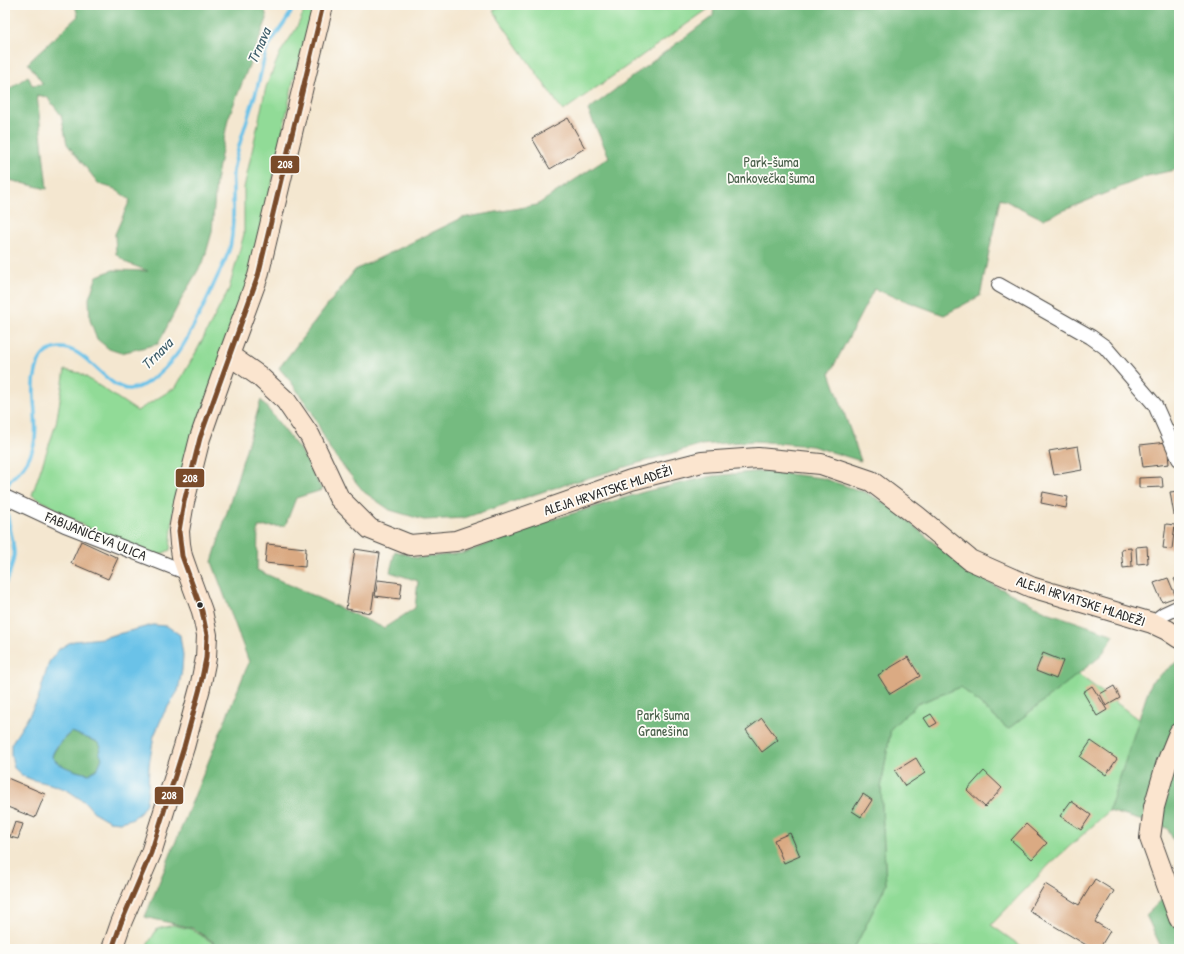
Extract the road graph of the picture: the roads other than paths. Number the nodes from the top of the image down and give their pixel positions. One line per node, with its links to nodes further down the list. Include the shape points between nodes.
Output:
1 (323, 5): 3 (street, via 258,276)
2 (999, 285): 4 (street, via 1092,337 1105,347 1155,405)
3 (229, 356): 6 (street, via 200,438 184,502 179,531 182,556); 8 (street, ALEJA HRVATSKE MLADEŽI, via 259,376 286,401 310,436 339,498 370,529 410,545 456,541 630,480 702,462 758,458 821,464 871,481 970,560 1031,587)
4 (1179, 459)
5 (5, 497): 6 (street, FABIJANIĆEVA ULICA, via 65,525)
6 (188, 573): 12 (street, via 202,611 207,635 206,658 200,688 151,853)
7 (1179, 607): 8 (street)
8 (1152, 623): 9 (street, ALEJA HRVATSKE MLADEŽI)
9 (1179, 638)
10 (1179, 733): 11 (street, via 1166,765 1154,807 1150,838)
11 (1179, 918)
12 (112, 949)

